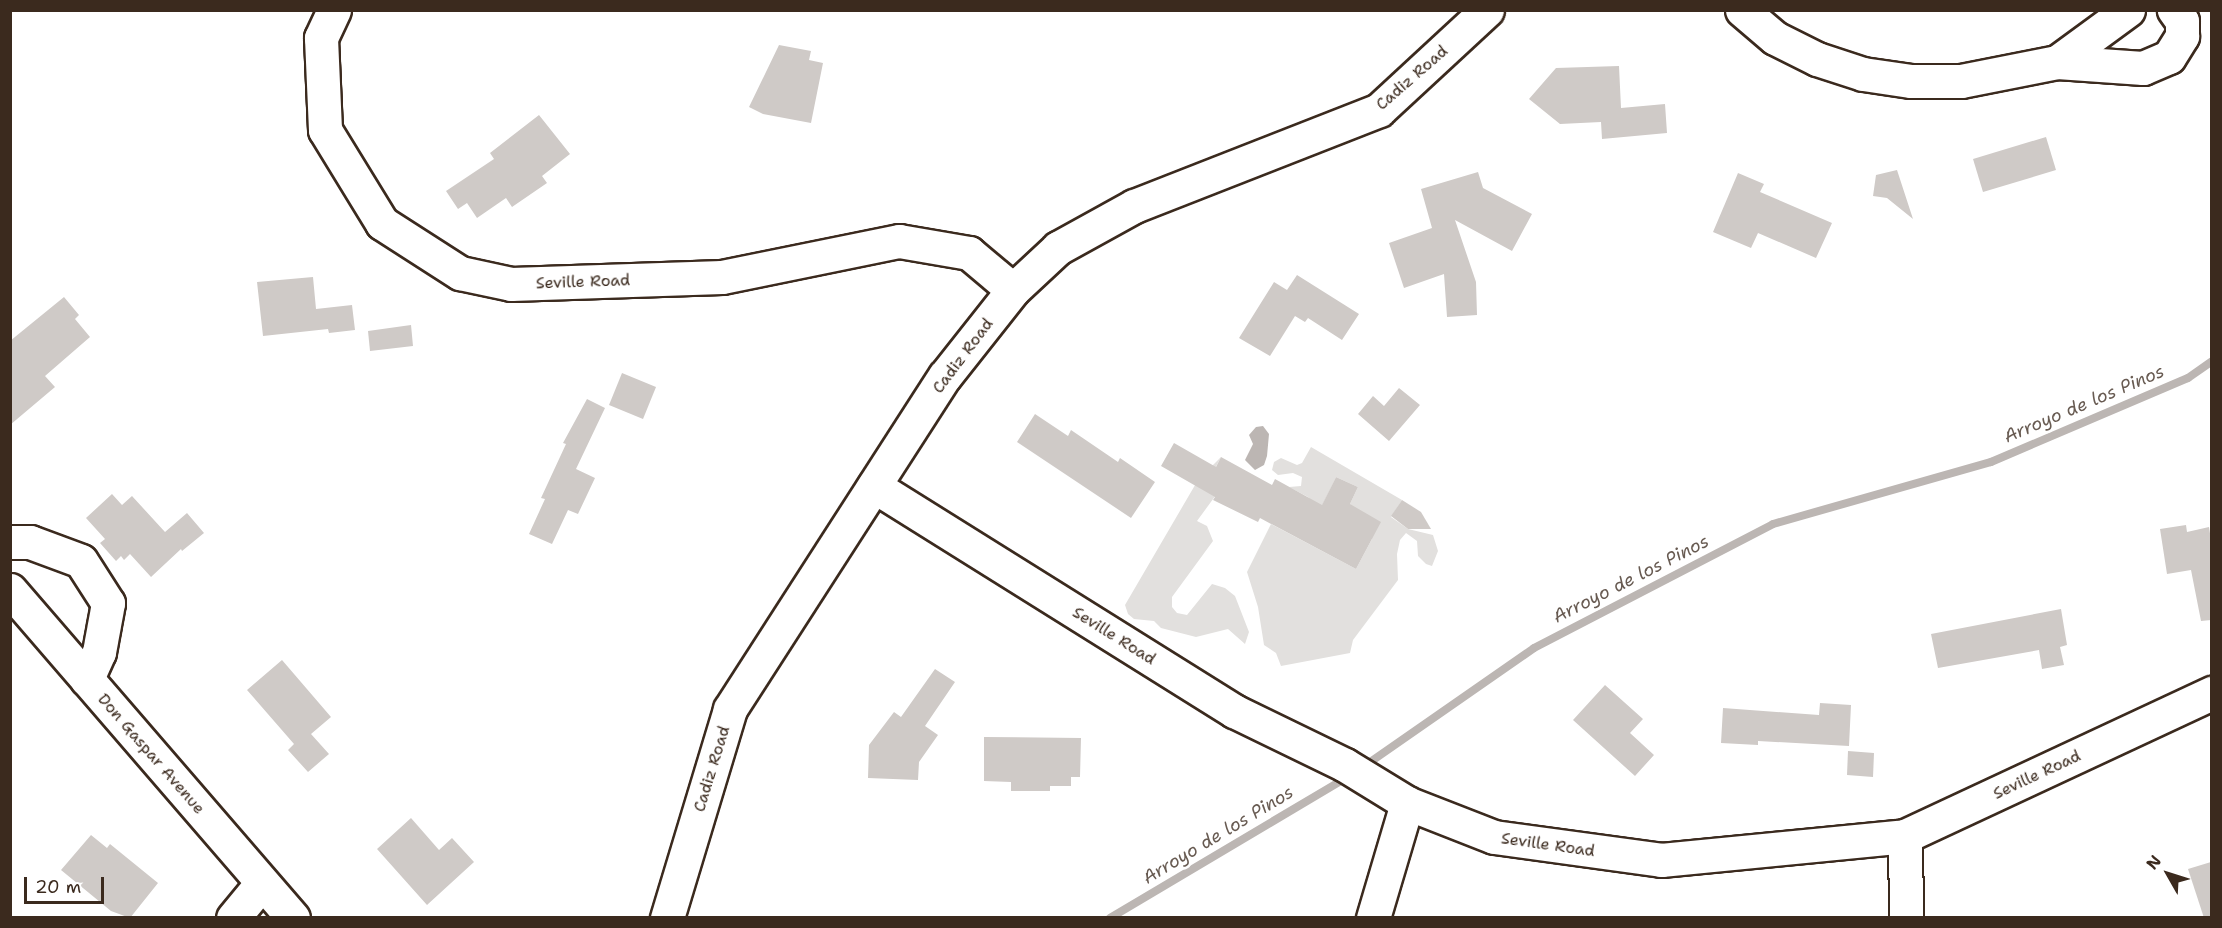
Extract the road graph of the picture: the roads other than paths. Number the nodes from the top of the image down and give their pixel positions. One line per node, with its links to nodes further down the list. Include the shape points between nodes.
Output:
1 (334, 10): 7 (street, Seville Road, via 321,38 325,130 382,223 460,273 511,284 722,277 899,241 969,253)
2 (1487, 10): 7 (street, Cadiz Road, via 1379,110 1134,206 1058,248)
3 (1742, 10): 6 (street, via 1775,38 1817,59 1863,74 1911,81 1961,81)
4 (2128, 10): 6 (street)
5 (2174, 10): 6 (street, via 2182,21 2182,36 2169,57 2143,68)
6 (2057, 62)
7 (1013, 290): 8 (street, Cadiz Road, via 945,376)
8 (874, 486): 13 (street, Seville Road, via 1234,711 1346,765); 18 (street, Cadiz Road, via 730,709)
9 (10, 542): 11 (street, via 30,542 81,561 108,603 99,652)
10 (10, 590): 11 (street, Don Gaspar Avenue)
11 (87, 679): 15 (street, Don Gaspar Avenue)
12 (2211, 693): 14 (street, Seville Road)
13 (1407, 803): 14 (street, Seville Road, via 1494,837 1661,860); 19 (street)
14 (1905, 836): 20 (street)
15 (262, 883): 16 (street); 17 (street, Don Gaspar Avenue)
16 (233, 918)
17 (293, 918)
18 (667, 918)
19 (1372, 918)
20 (1906, 918)

